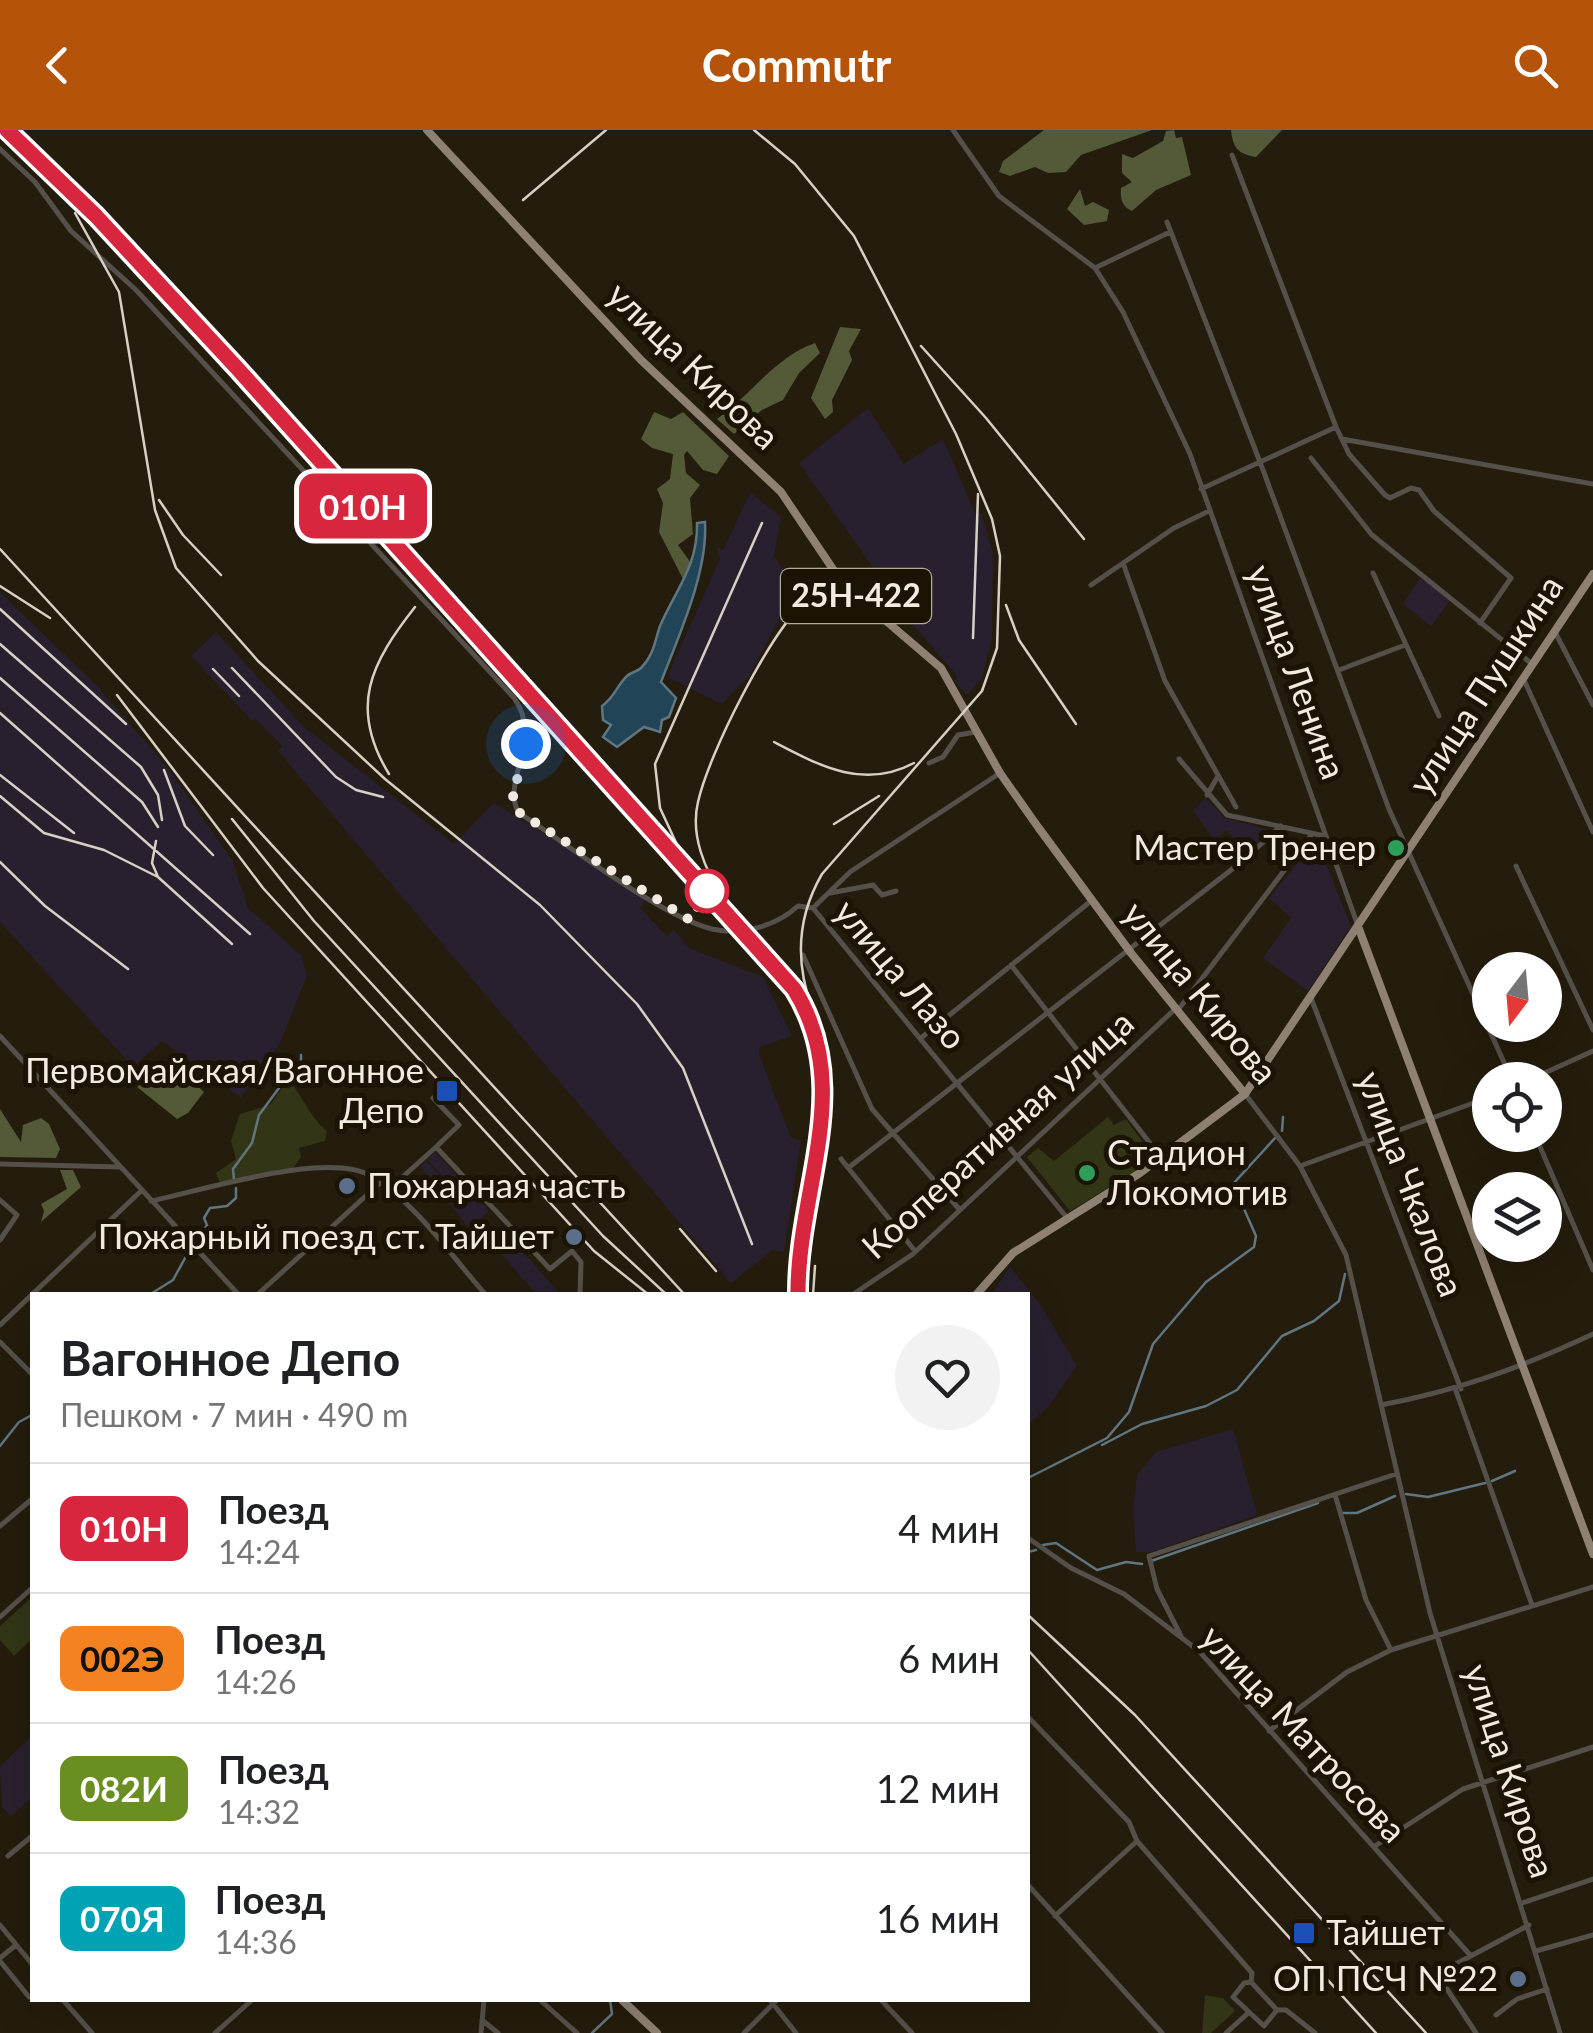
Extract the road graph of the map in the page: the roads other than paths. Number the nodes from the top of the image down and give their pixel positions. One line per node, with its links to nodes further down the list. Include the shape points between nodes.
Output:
1 (427, 130): 27 (main road, улица Кирова / 25Н-422, via 641,360 774,484 842,584 941,668)
2 (953, 130): 7 (street, via 999,196)
3 (0, 150): 43 (street, улица Лазо, via 514,698 526,744 513,796 520,813 710,929 762,927 798,906)
4 (1232, 156): 8 (street)
5 (1166, 222): 6 (street)
6 (1170, 232): 7 (street); 11 (street)
7 (1095, 268): 13 (street, улица Ленина, via 1168,402)
8 (1336, 427): 9 (street); 11 (street)
9 (1342, 439): 12 (street); 19 (street, via 1385,496 1419,490 1511,578)
10 (1311, 458): 19 (street, via 1372,536)
11 (1260, 462): 13 (street); 23 (street)
12 (1593, 484)
13 (1201, 489): 14 (street, улица Ленина)
14 (1209, 511): 15 (street); 37 (street, улица Ленина)
15 (1123, 563): 18 (street); 31 (street, via 1165,680)
16 (1373, 573): 21 (street)
17 (1593, 574): 20 (main road, улица Пушкина)
18 (1091, 586)
19 (1480, 623): 22 (street)
20 (1556, 632): 22 (main road, улица Пушкина); 25 (street)
21 (1406, 646): 23 (street); 26 (street)
22 (1534, 666): 24 (main road, улица Пушкина)
23 (1338, 670): 38 (street)
24 (1524, 680): 35 (street); 38 (main road, улица Пушкина)
25 (1593, 704)
26 (1439, 716)
27 (976, 732): 29 (street, via 958,734 944,757); 30 (main road, улица Кирова / 25Н-422)
28 (1179, 759): 32 (street)
29 (930, 763)
30 (1000, 773): 41 (street); 42 (main road, улица Кирова / 25Н-422)
31 (1218, 776): 32 (street); 33 (street)
32 (1207, 795): 34 (street, via 1227,814)
33 (1236, 807)
34 (1281, 826): 36 (street); 45 (street)
35 (1593, 832)
36 (1312, 834): 37 (street); 49 (street, Кооперативная улица)
37 (1325, 836): 44 (street, улица Ленина)
38 (1410, 851): 44 (main road, улица Пушкина); 55 (street)
39 (1516, 866): 51 (street)
40 (896, 891): 41 (street, via 882,896 874,885)
41 (827, 893): 43 (street)
42 (1091, 901): 45 (main road, улица Кирова / 25Н-422); 47 (street)
43 (813, 908): 53 (street, улица Лазо)
44 (1359, 929): 48 (main road, улица Пушкина); 62 (main road, улица Ленина)
45 (1128, 949): 49 (main road, улица Кирова / 25Н-422); 50 (street)
46 (803, 955): 63 (street, via 872,1109)
47 (1012, 965): 50 (street); 53 (street)
48 (1311, 998): 59 (main road, улица Пушкина); 64 (street, улица Чкалова)
49 (1176, 1010): 57 (street, Кооперативная улица); 59 (main road, улица Кирова / 25Н-422)
50 (1047, 1012): 57 (street); 58 (street)
51 (1593, 1030)
52 (0, 1036): 72 (street)
53 (921, 1038): 58 (street, улица Лазо)
54 (1593, 1051): 56 (street)
55 (1504, 1062)
56 (1562, 1065)
57 (1101, 1080): 67 (street, Кооперативная улица); 68 (street)
58 (956, 1082): 63 (street); 67 (street, улица Лазо)
59 (1245, 1094): 68 (main road, улица Пушкина); 71 (street, улица Кирова)
60 (433, 1098): 65 (street, via 459,1125)
61 (1472, 1105): 62 (street)
62 (1432, 1122): 64 (street); 95 (main road, улица Ленина)
63 (891, 1134): 73 (street); 79 (street)
64 (1366, 1145): 71 (street); 97 (street, улица Чкалова)
65 (436, 1147): 76 (street); 88 (street, via 550,1269 572,1251 581,1262)
66 (1543, 1152): 83 (street)
67 (1018, 1154): 79 (street, Кооперативная улица); 80 (street, улица Лазо)
68 (1161, 1158): 80 (main road, улица Пушкина)
69 (841, 1160): 73 (street)
70 (0, 1164): 72 (street)
71 (1300, 1166): 98 (street, улица Кирова, via 1346,1255)
72 (120, 1167): 75 (street)
73 (848, 1168): 82 (street)
74 (380, 1183): 76 (street); 78 (street, via 337,1166); 86 (street)
75 (142, 1190): 78 (street); 84 (street)
76 (388, 1190): 87 (street)
77 (0, 1200): 81 (street, via 17,1216)
78 (151, 1201): 85 (street)
79 (958, 1208): 82 (street, Кооперативная улица)
80 (1068, 1219): 90 (main road, улица Пушкина, via 1006,1259)
81 (0, 1240)
82 (916, 1251): 89 (street, Кооперативная улица)
83 (1593, 1270)
84 (34, 1292)
85 (236, 1292)
86 (260, 1292)
87 (483, 1292)
88 (580, 1292)
89 (856, 1292)
90 (978, 1292)
91 (30, 1296): 92 (street)
92 (0, 1324)
93 (1593, 1334): 95 (street)
94 (0, 1342): 96 (street)
95 (1523, 1367): 97 (street); 104 (main road, улица Ленина)
96 (30, 1372)
97 (1458, 1390): 98 (street); 107 (street, улица Чкалова)
98 (1381, 1405): 99 (street, улица Кирова)
99 (1396, 1474): 109 (street, улица Кирова); 110 (street, via 1149,1556 1157,1589)
100 (1336, 1498): 111 (street, via 1366,1600)
101 (30, 1501): 102 (street)
102 (0, 1526)
103 (1030, 1539): 110 (street, улица Матросова)
104 (1593, 1554)
105 (1593, 1587): 107 (street)
106 (30, 1590): 108 (street)
107 (1532, 1606): 109 (street)
108 (0, 1617)
109 (1436, 1634): 111 (street); 115 (street, улица Кирова)
110 (1182, 1637): 113 (street, улица Матросова)
111 (1390, 1650): 113 (street, via 1346,1672)
112 (1030, 1719): 117 (street, via 1129,1822)
113 (1269, 1731): 118 (street, улица Матросова)
114 (1593, 1747): 115 (street)
115 (1482, 1781): 118 (street); 122 (street, улица Кирова)
116 (30, 1838): 119 (street)
117 (1138, 1841): 123 (street); 132 (street, via 1252,1972)
118 (1374, 1847): 129 (street, улица Матросова)
119 (8, 1856)
120 (1593, 1879): 122 (street)
121 (1030, 1887): 123 (street)
122 (1522, 1903): 124 (street, улица Кирова)
123 (1056, 1916): 156 (street)
124 (1529, 1924): 128 (street, улица Кирова); 129 (street)
125 (0, 1925): 127 (street)
126 (1593, 1935): 128 (street)
127 (16, 1944): 130 (street); 131 (street)
128 (1536, 1951): 133 (street, улица Кирова)
129 (1471, 1956): 159 (street, via 1437,1974)
130 (0, 1959): 134 (street)
131 (30, 1962)
132 (1252, 1982): 143 (street); 144 (street, via 1233,1997)
133 (1547, 1989): 145 (street); 160 (street, улица Кирова)
134 (28, 1997)
135 (65, 2002): 147 (street)
136 (250, 2002): 148 (street)
137 (484, 2002): 146 (street)
138 (542, 2002): 151 (street)
139 (624, 2002): 152 (main road)
140 (772, 2002): 153 (street)
141 (774, 2002): 154 (street)
142 (883, 2002): 155 (street)
143 (1277, 2010): 144 (street, via 1260,2026); 158 (street)
144 (1247, 2014): 157 (street)
145 (1496, 2015)
146 (482, 2020): 149 (street); 150 (street)
147 (92, 2033)
148 (216, 2033)
149 (481, 2033)
150 (498, 2033)
151 (577, 2033)
152 (657, 2033)
153 (744, 2033)
154 (796, 2033)
155 (912, 2033)
156 (1162, 2033)
157 (1226, 2033)
158 (1315, 2033)
159 (1476, 2033)
160 (1560, 2033)

